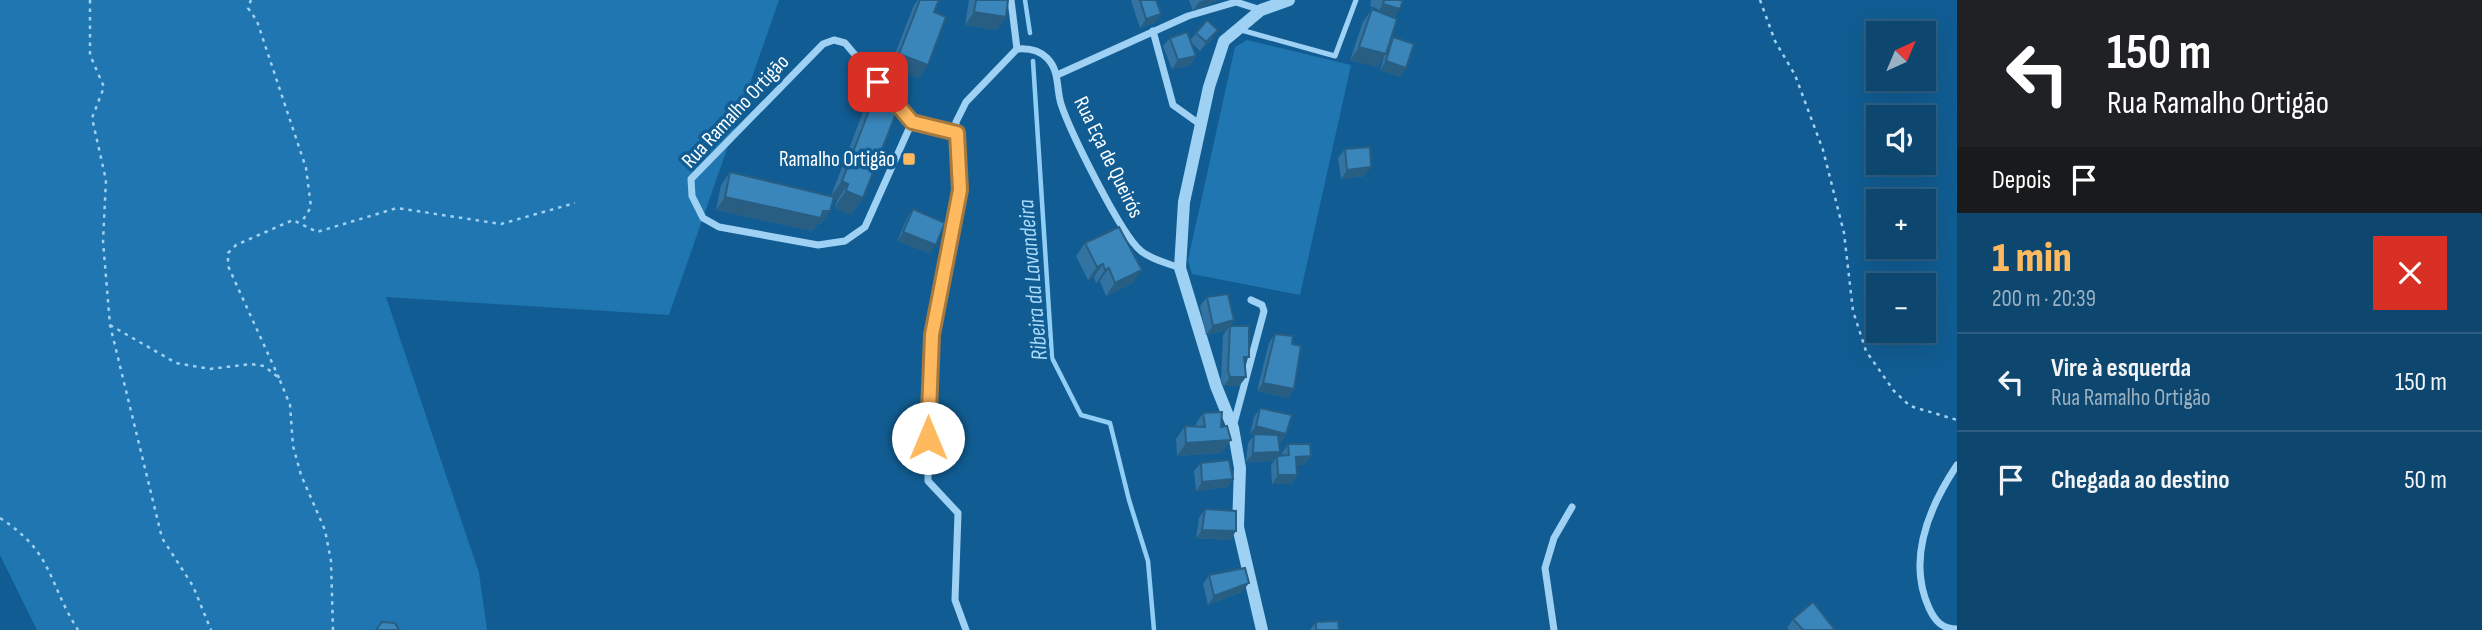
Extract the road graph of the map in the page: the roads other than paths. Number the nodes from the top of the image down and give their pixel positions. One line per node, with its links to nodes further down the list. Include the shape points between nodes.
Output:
1 (1011, 0): 7 (street)
2 (1289, 0): 4 (street)
3 (1356, 0): 5 (lane, via 1335,56)
4 (1261, 10): 5 (street); 6 (street, via 1236,2)
5 (1237, 29): 10 (street, via 1224,41 1218,57)
6 (1153, 31): 8 (street); 10 (street, via 1172,105)
7 (1017, 48): 8 (street, Rua Eça de Queirós, via 1031,48 1047,58); 11 (street, via 966,102 956,122)
8 (1057, 75): 12 (street, Rua Eça de Queirós, via 1060,102 1116,217 1139,249)
9 (912, 122): 9 (street, Rua Ramalho Ortigão, via 845,43 834,40 823,44 691,178 692,196 703,218 719,227 818,245 845,241 865,227); 11 (street)
10 (1201, 125): 12 (street, via 1184,202)
11 (957, 133): 19 (street, via 960,190 932,335 927,465 928,481 958,513 955,600)
12 (1180, 268): 14 (street)
13 (1251, 300): 14 (street, via 1264,311)
14 (1233, 428): 20 (street, via 1240,468 1238,527)
15 (1957, 465): 17 (street, via 1933,508 1920,555 1919,586)
16 (1572, 507): 21 (street, via 1554,538 1545,568)
17 (1940, 627): 18 (street)
18 (1957, 629)
19 (966, 630)
20 (1262, 630)
21 (1554, 630)

